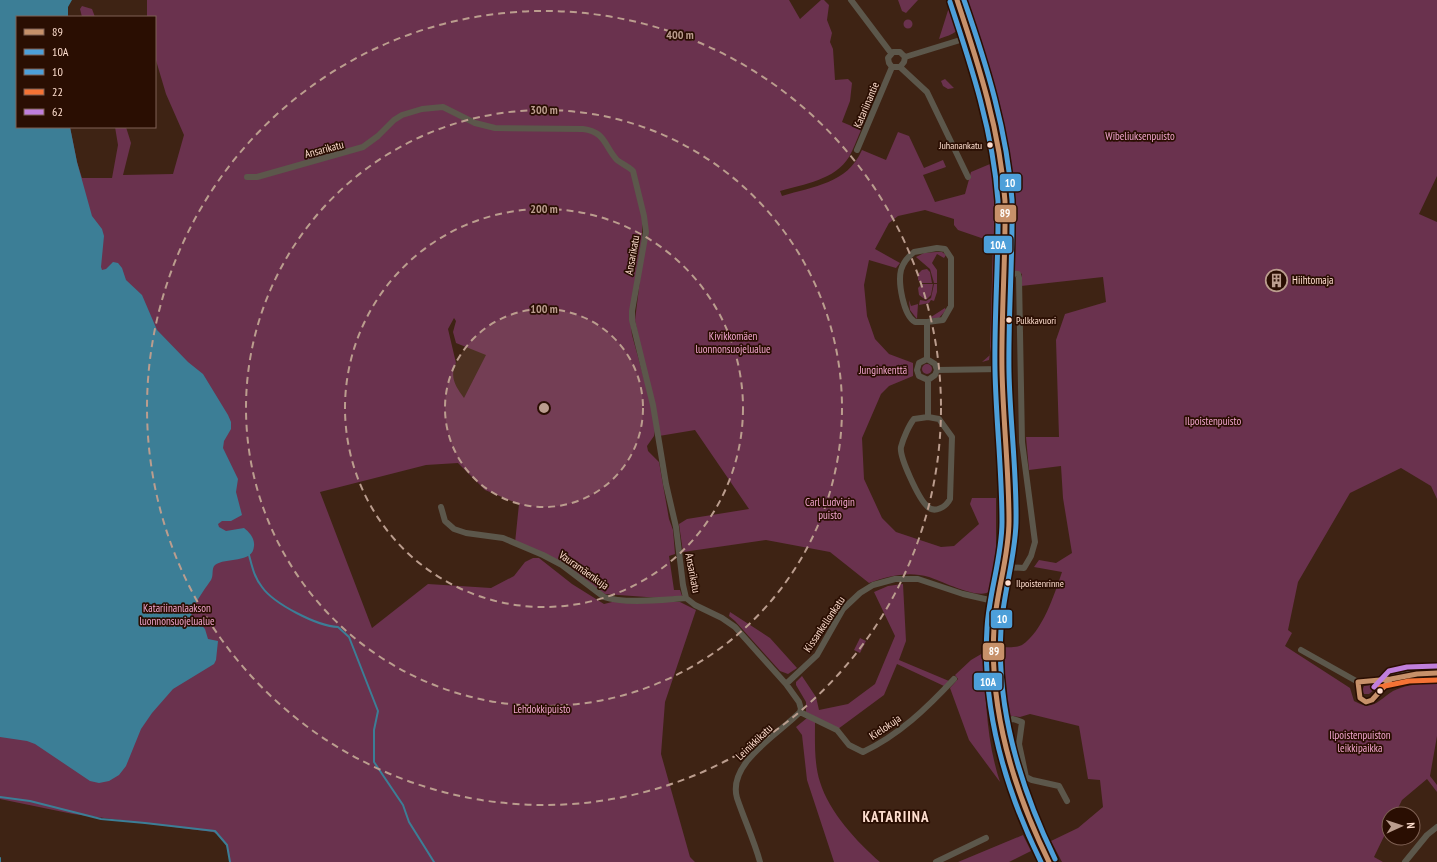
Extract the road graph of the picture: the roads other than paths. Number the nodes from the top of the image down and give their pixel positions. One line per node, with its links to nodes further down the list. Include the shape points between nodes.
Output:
1 (851, 0): 4 (street)
2 (957, 0): 3 (main road)
3 (970, 37): 5 (street); 11 (main road, via 990,105 1001,159 1005,201)
4 (891, 53): 5 (street, via 900,52); 6 (street, via 888,60)
5 (904, 57): 7 (street)
6 (892, 67): 7 (street); 8 (street, Katariinantie)
7 (900, 67): 9 (street, via 927,92)
8 (857, 150)
9 (968, 176)
10 (247, 177): 20 (street, Ansarikatu, via 257,177 363,147 394,120 422,108 443,107 475,123 495,128 583,129 601,136 618,160 633,171 644,216 646,232 632,312 633,325 653,405)
11 (1004, 272): 14 (main road); 19 (street, via 1018,274 1022,442 1035,542 1024,568)
12 (927, 322): 12 (street, via 915,322 906,311 901,283 902,268 914,252 945,249 951,258 952,306 943,320); 13 (street)
13 (927, 359): 15 (street, via 935,364); 16 (street, via 921,361 917,370 919,376)
14 (1002, 369): 15 (street); 19 (main road, via 1009,522)
15 (937, 370): 16 (street)
16 (928, 380): 17 (street)
17 (928, 417): 17 (street, via 939,419 952,436 950,499 944,507 936,509 926,506 904,464 901,452 912,421 919,417)
18 (441, 507): 20 (street, Vauramäenkuja, via 445,521 454,529 503,538 543,555 562,565 604,597 647,600)
19 (1004, 567): 21 (main road)
20 (686, 598): 25 (street, Ansarikatu, via 732,624)
21 (998, 602): 25 (street, Kissankellonkatu, via 918,579 895,579 873,585 843,609 817,655); 27 (main road, via 993,664)
22 (1301, 650): 23 (street, via 1358,682 1408,674)
23 (1437, 673)
24 (954, 679): 26 (street, Kielokuja, via 923,711 884,742 863,752 849,745 837,730)
25 (786, 684): 26 (street, Ansarikatu, via 799,702)
26 (800, 712): 31 (street, Leinikkikatu, via 749,758 736,781 737,797)
27 (1000, 721): 28 (street, via 1013,719 1022,722 1019,744 1026,777 1059,786); 33 (main road, via 1020,798)
28 (1067, 801)
29 (1437, 827): 34 (street, via 1427,835)
30 (986, 838): 32 (street)
31 (760, 862)
32 (936, 862)
33 (1049, 862)
34 (1406, 862)

